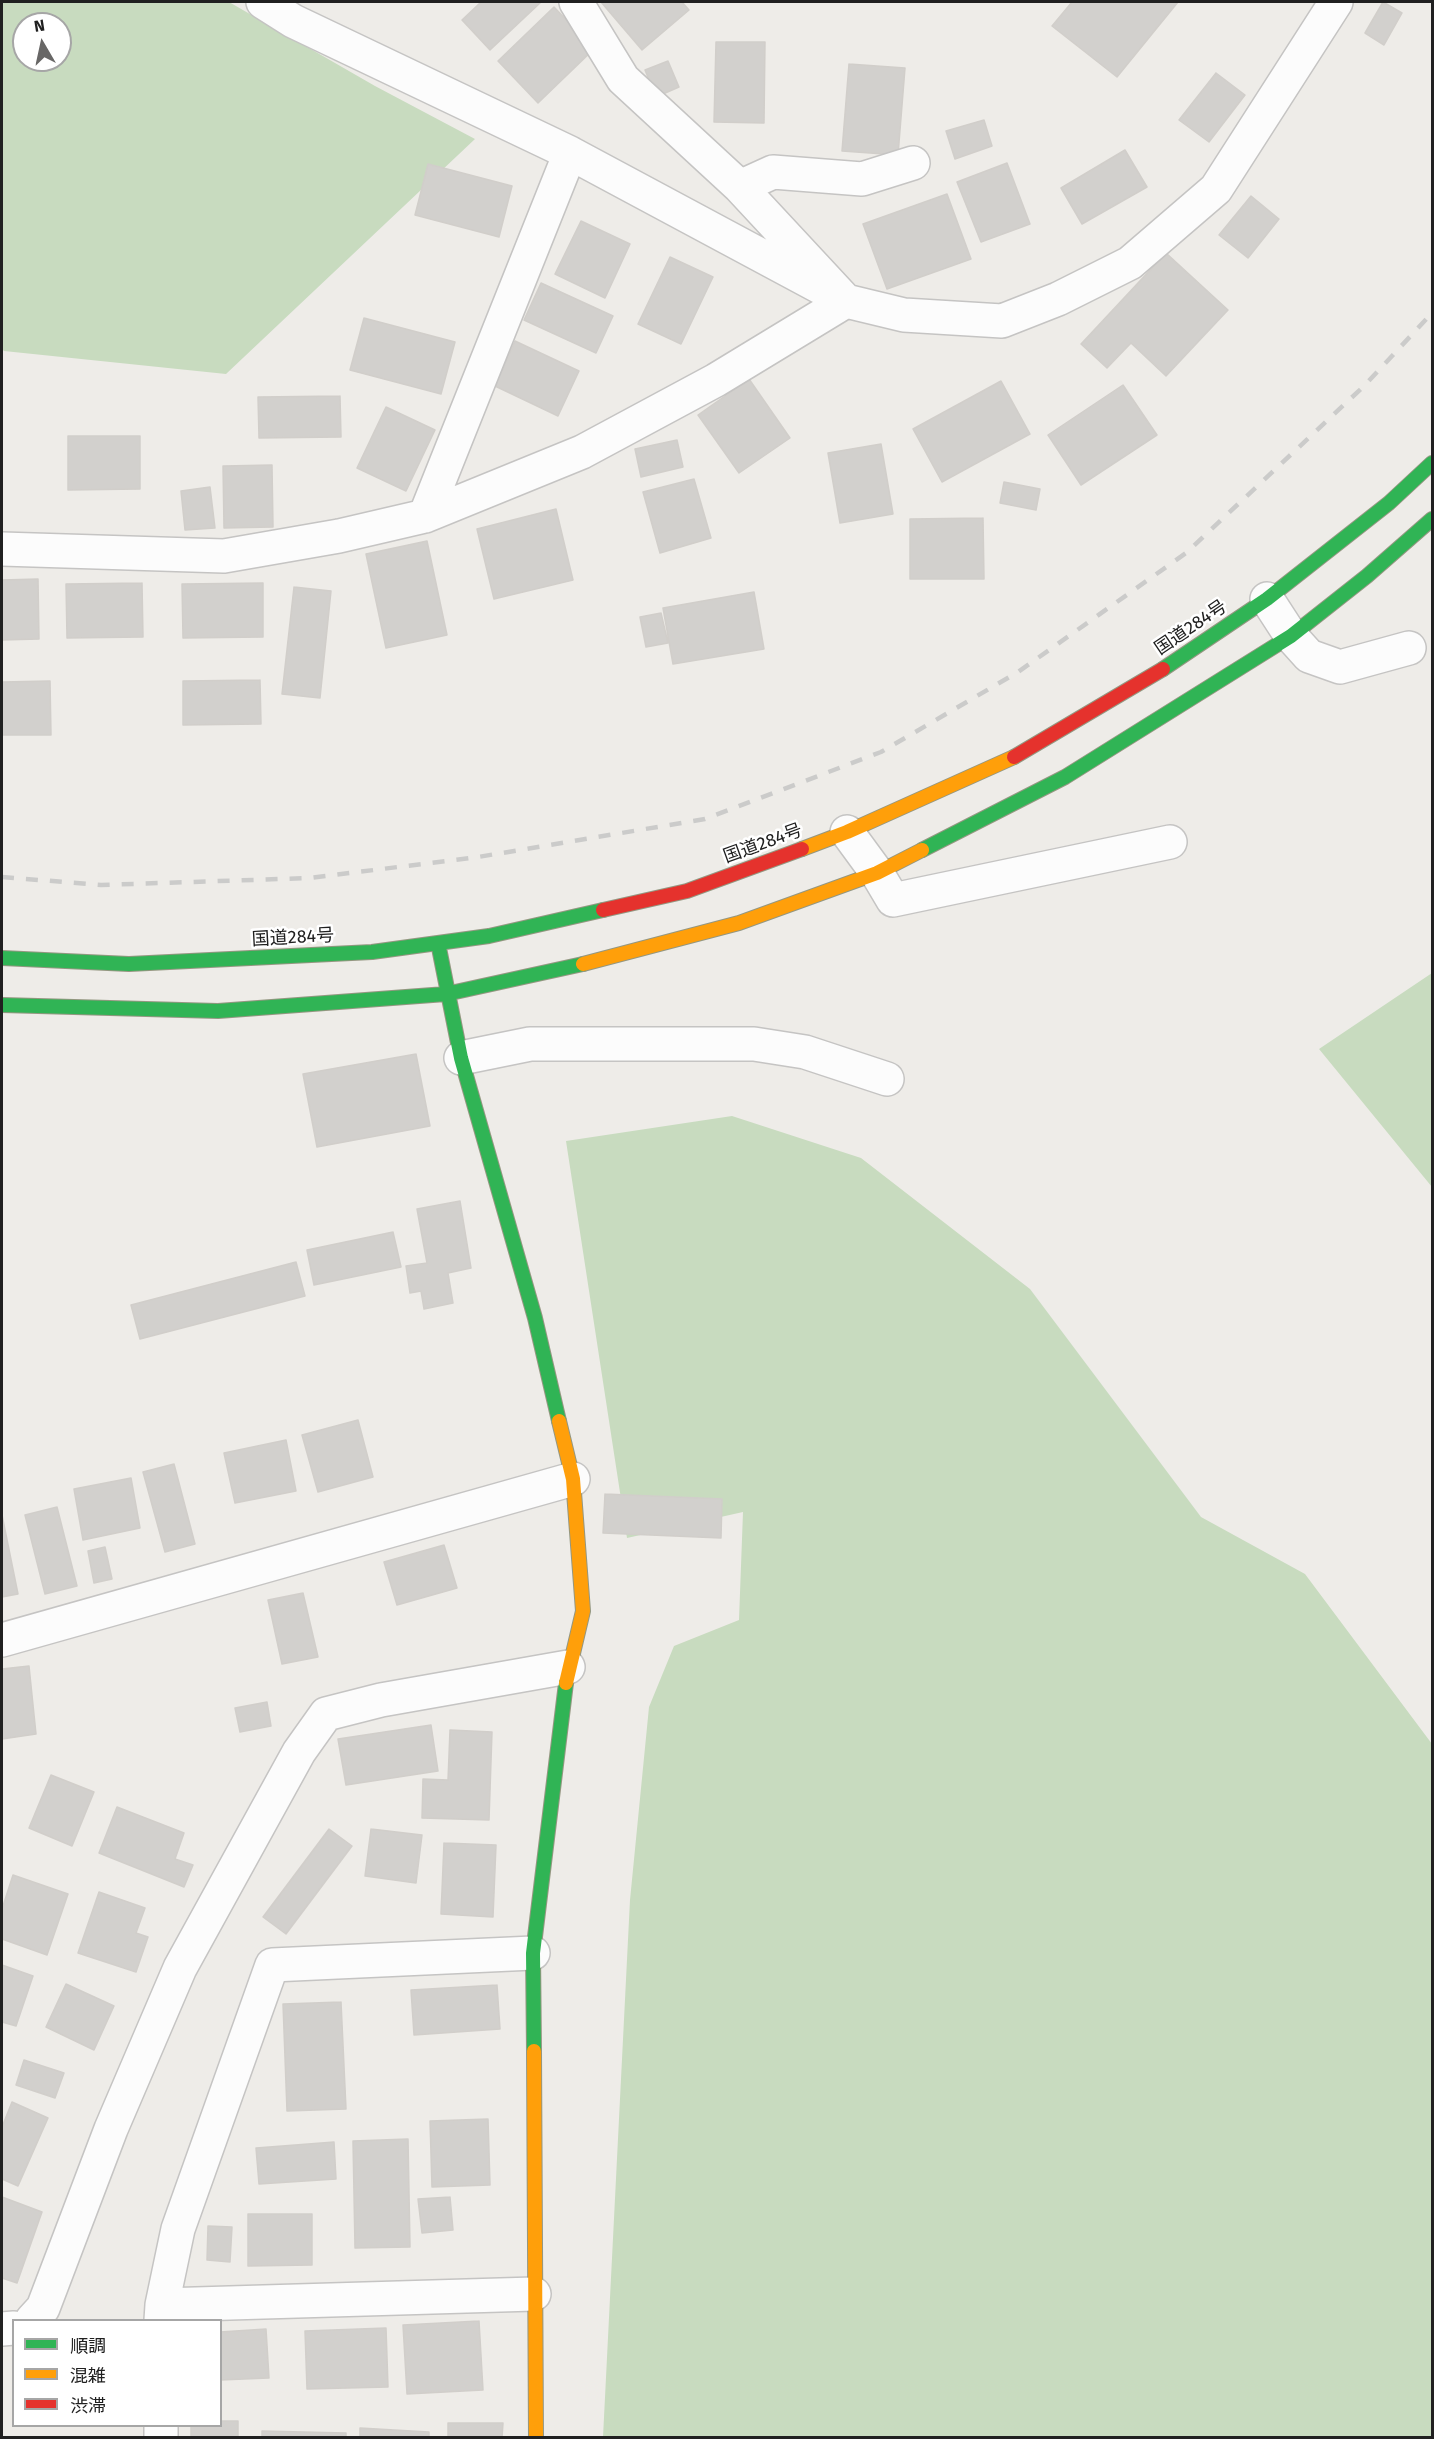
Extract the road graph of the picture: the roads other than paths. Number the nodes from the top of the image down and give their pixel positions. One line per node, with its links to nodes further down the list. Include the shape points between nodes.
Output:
1 (263, 2): 4 (street, via 292,21)
2 (576, 2): 6 (street, via 623,79)
3 (1336, 2): 7 (street, via 1216,189 1130,263 1058,299 1002,321 904,315)
4 (570, 153): 7 (street); 9 (street)
5 (913, 162): 6 (street, via 862,179 773,172)
6 (740, 186): 7 (street)
7 (846, 302): 9 (street, via 716,380 582,452)
8 (1432, 463): 12 (main road, 国道284号, via 1389,503)
9 (425, 516): 11 (street, via 224,556)
10 (1432, 519): 13 (main road)
11 (2, 549)
12 (1267, 598): 13 (street); 15 (main road, 国道284号, via 1141,683 1024,752)
13 (1291, 636): 14 (street, via 1310,656 1340,667); 17 (main road, via 1065,777)
14 (1409, 648)
15 (847, 832): 17 (street); 18 (main road, 国道284号, via 687,891 489,936)
16 (1170, 842): 17 (street, via 893,900)
17 (877, 873): 20 (main road, via 739,923 615,957)
18 (438, 943): 19 (main road, 国道284号, via 372,952 129,964); 20 (main road)
19 (2, 958)
20 (446, 994): 21 (main road, via 218,1011); 22 (main road)
21 (2, 1005)
22 (460, 1058): 23 (street, via 530,1044 754,1044 805,1052); 24 (main road, via 535,1318)
23 (886, 1079)
24 (573, 1479): 25 (street); 26 (main road, via 583,1611)
25 (2, 1640)
26 (568, 1667): 27 (main road); 30 (street, via 381,1700 326,1714 299,1752 180,1968 111,2129 43,2308)
27 (533, 1953): 28 (main road); 29 (street, via 272,1965 178,2229)
28 (534, 2294): 29 (street); 31 (main road)
29 (161, 2313)
30 (33, 2319)
31 (536, 2438)

